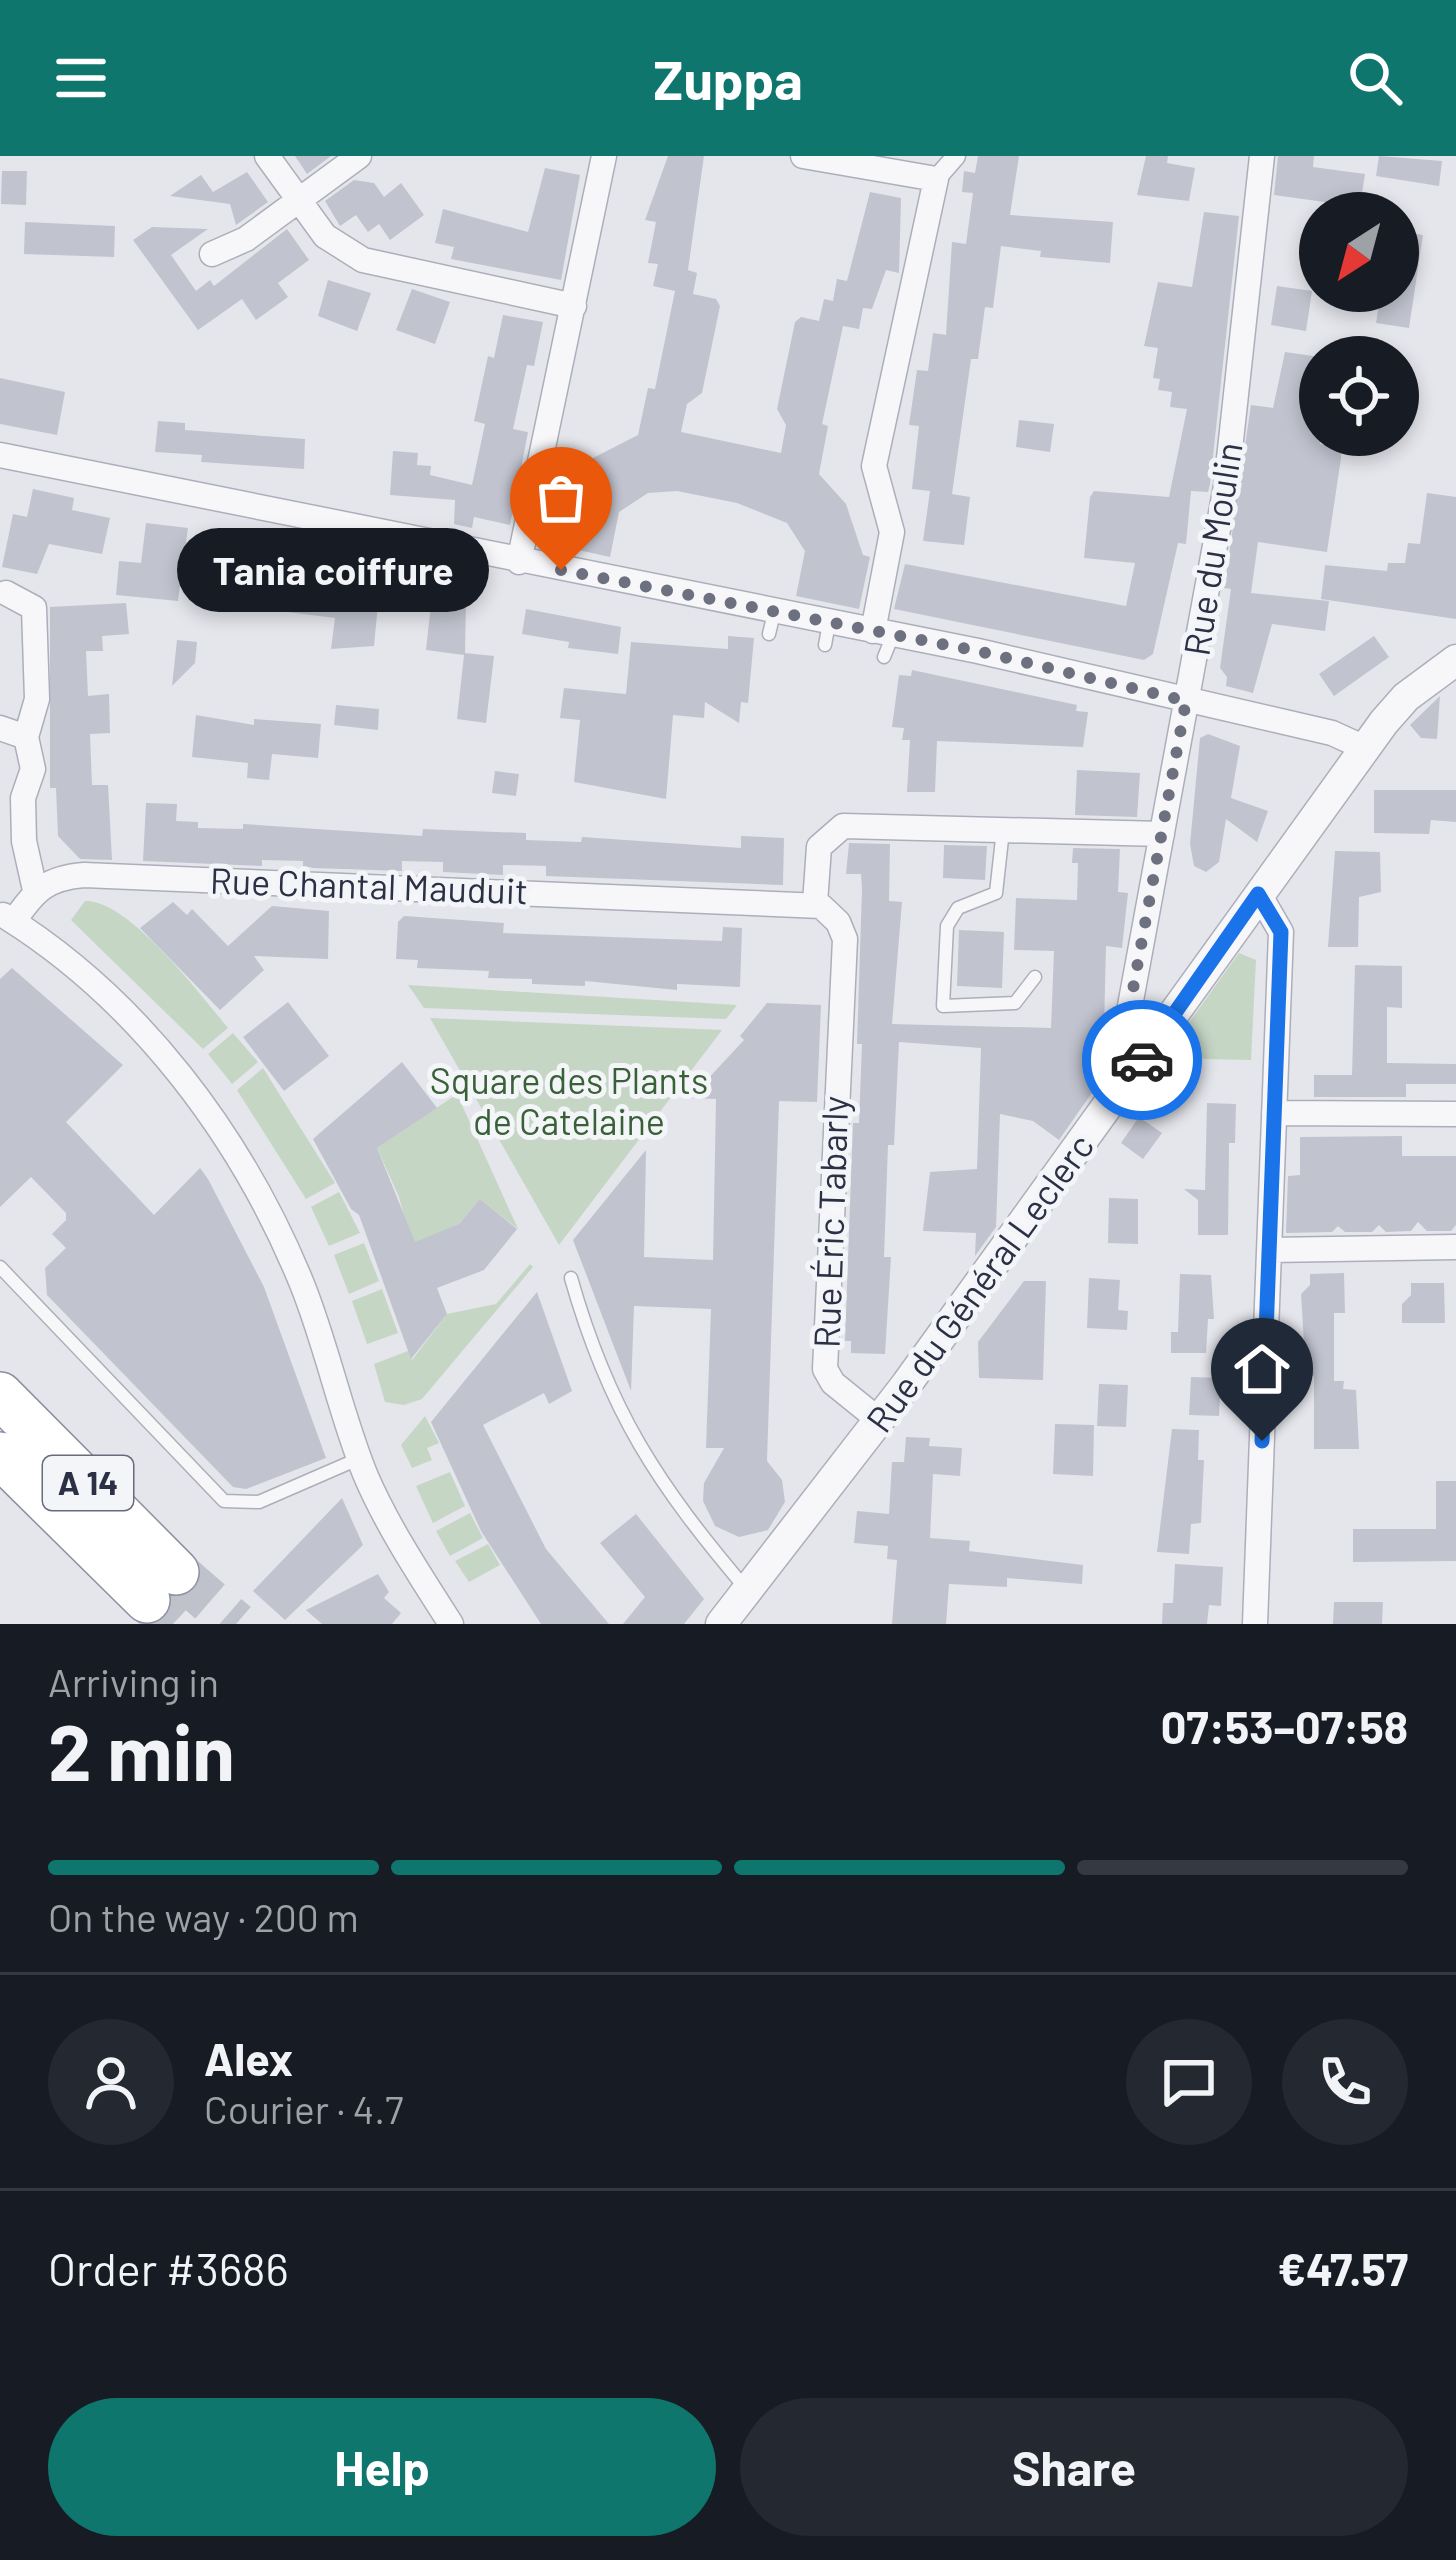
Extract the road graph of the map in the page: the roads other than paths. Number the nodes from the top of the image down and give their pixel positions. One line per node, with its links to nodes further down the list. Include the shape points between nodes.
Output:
1 (267, 156): 8 (street)
2 (359, 156): 8 (street)
3 (600, 156): 10 (street)
4 (803, 156): 7 (street)
5 (956, 156): 7 (street)
6 (1262, 156): 16 (street, Rue du Moulin, via 1223,502)
7 (936, 178): 14 (street, via 874,466 892,532)
8 (297, 200): 9 (street); 10 (street, via 325,236 364,260)
9 (212, 254)
10 (574, 306): 12 (street)
11 (0, 454): 12 (street)
12 (519, 562): 14 (street, via 772,623)
13 (5, 593): 18 (street, via 34,608 37,699)
14 (884, 641): 16 (street)
15 (1456, 660): 19 (street, Rue du Général Leclerc, via 1406,697)
16 (1186, 701): 19 (street, via 1332,733); 21 (street, Rue du Moulin)
17 (0, 728): 18 (street)
18 (26, 737): 22 (street, via 33,769 23,798 24,841)
19 (1365, 748): 23 (street, Rue du Général Leclerc)
20 (1003, 830): 21 (street); 24 (street, via 843,826 820,847); 26 (lane, via 996,893 958,908 947,926 943,1006 1015,1003)
21 (1162, 834): 27 (street, Rue du Moulin, via 1120,1060)
22 (35, 890): 24 (street, Rue Chantal Mauduit, via 53,878 84,875); 25 (street)
23 (1258, 894): 27 (street, Rue du Général Leclerc); 28 (street, via 1281,932)
24 (815, 903): 35 (street, Rue Éric Tabarly, via 833,915 845,939 825,1369)
25 (7, 917): 37 (street, via 153,1043 231,1147 303,1286)
26 (1035, 977)
27 (1127, 1081): 35 (street, Rue du Général Leclerc)
28 (1274, 1113): 29 (street); 31 (street)
29 (1456, 1114)
30 (1456, 1247): 31 (street)
31 (1269, 1250): 41 (street)
32 (0, 1268): 37 (lane, via 224,1501 259,1502)
33 (571, 1278): 38 (lane, via 621,1418 684,1516)
34 (0, 1395): 36 (highway, A 14, via 161,1586)
35 (880, 1421): 38 (street, Rue du Général Leclerc)
36 (0, 1455)
37 (361, 1458): 39 (street)
38 (748, 1591): 40 (street, Rue du Général Leclerc)
39 (451, 1624)
40 (721, 1624)
41 (1255, 1624)

